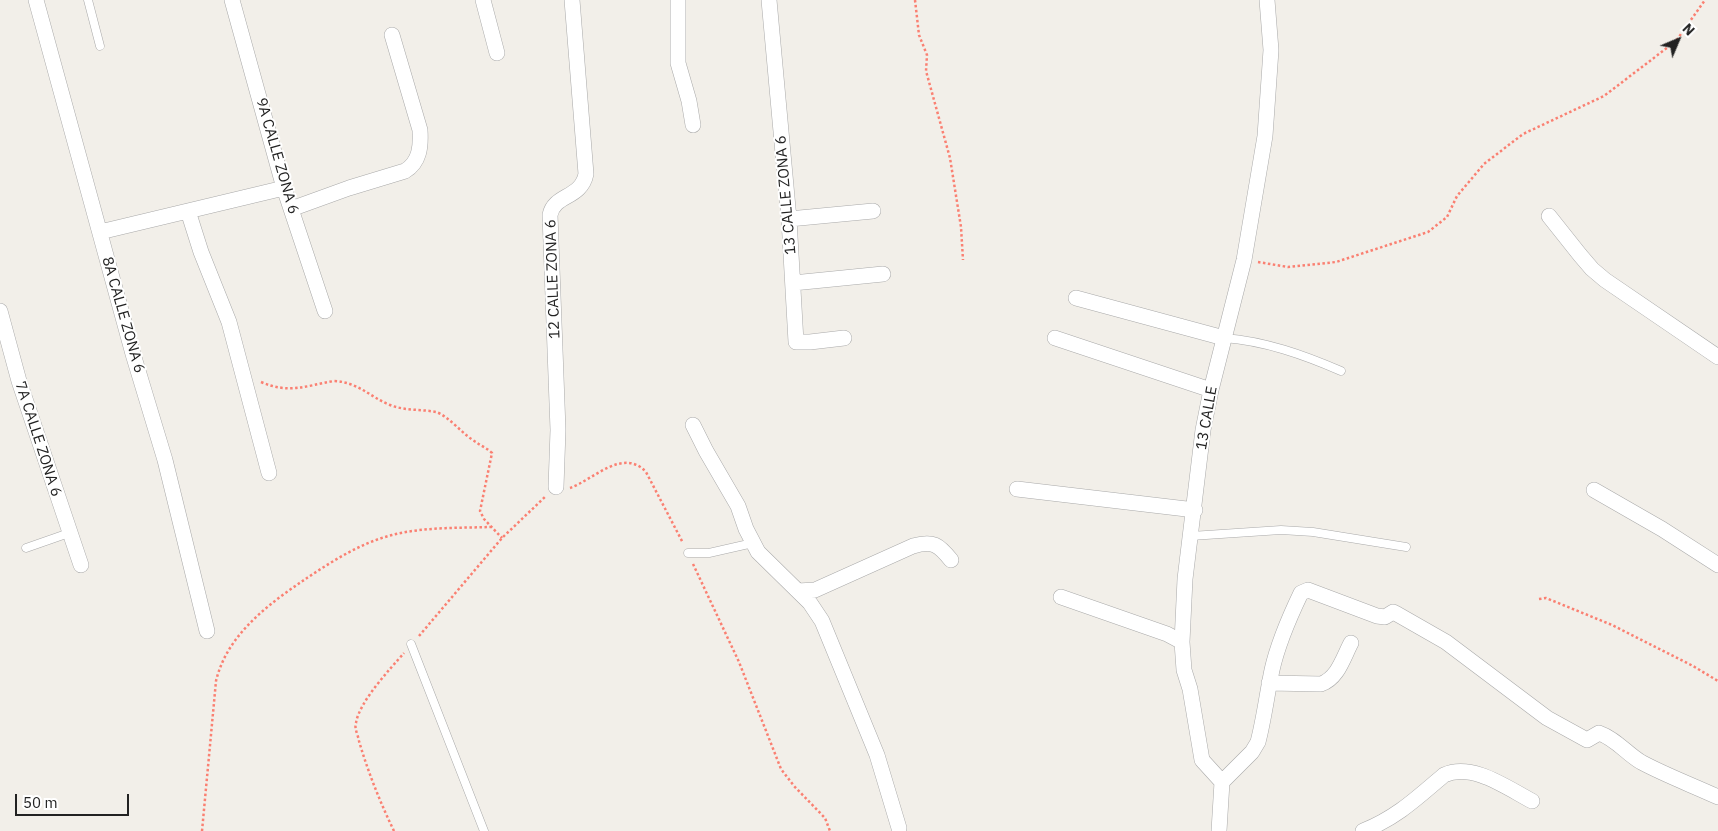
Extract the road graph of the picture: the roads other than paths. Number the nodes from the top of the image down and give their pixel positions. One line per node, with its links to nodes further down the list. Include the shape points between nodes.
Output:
1 (36, 0): 19 (street, 8A CALLE ZONA 6)
2 (88, 0): 10 (lane)
3 (232, 0): 13 (street, 9A CALLE ZONA 6)
4 (482, 0): 11 (street)
5 (572, 0): 33 (street, 12 CALLE ZONA 6, via 586,174 581,188 556,203 550,215 558,430)
6 (678, 0): 12 (street, via 678,63)
7 (769, 0): 18 (street, 13 CALLE ZONA 6)
8 (1267, 0): 27 (street, 13 CALLE, via 1271,50 1265,136 1244,260)
9 (392, 35): 14 (street, via 420,130 420,147 415,161 405,171)
10 (100, 46)
11 (497, 53)
12 (693, 125)
13 (284, 188): 14 (street, 9A CALLE ZONA 6); 16 (street)
14 (291, 209): 24 (street, 9A CALLE ZONA 6)
15 (873, 210): 18 (street)
16 (188, 211): 19 (street); 32 (street, via 229,322)
17 (1549, 216): 28 (street, via 1599,275)
18 (789, 219): 21 (street, 13 CALLE ZONA 6)
19 (100, 232): 48 (street, 8A CALLE ZONA 6, via 165,460)
20 (883, 274): 21 (street)
21 (793, 283): 25 (street, 13 CALLE ZONA 6, via 796,342)
22 (1076, 298): 27 (street)
23 (0, 311): 37 (street, 7A CALLE ZONA 6, via 19,381)
24 (325, 311)
25 (844, 338)
26 (1055, 338): 30 (street)
27 (1224, 338): 29 (lane, via 1262,343); 30 (street, 13 CALLE)
28 (1718, 357)
29 (1341, 371)
30 (1211, 390): 36 (street, 13 CALLE)
31 (693, 425): 39 (street, via 738,506)
32 (270, 473)
33 (556, 487)
34 (1017, 489): 36 (street)
35 (1594, 490): 45 (street)
36 (1195, 510): 38 (street, 13 CALLE)
37 (70, 533): 41 (lane); 44 (street, 7A CALLE ZONA 6)
38 (1191, 536): 40 (lane, via 1281,530); 49 (street, 13 CALLE)
39 (753, 543): 42 (lane, via 709,553); 46 (street, via 758,552)
40 (1406, 547)
41 (26, 548)
42 (688, 552)
43 (951, 560): 46 (street, via 938,546 923,543 815,590)
44 (81, 565)
45 (1718, 565)
46 (798, 591): 56 (street, via 822,621 877,755)
47 (1061, 597): 49 (street)
48 (207, 631)
49 (1182, 642): 53 (street, 13 CALLE, via 1184,670 1202,760)
50 (1351, 643): 52 (street, via 1336,674 1328,682)
51 (411, 644): 57 (lane)
52 (1270, 683): 53 (street, via 1258,742); 54 (street, via 1290,614 1301,593 1308,590 1377,616 1397,614 1446,642 1547,718 1587,740 1605,735 1640,762)
53 (1222, 782): 58 (street)
54 (1718, 797)
55 (1532, 801): 59 (street, via 1478,773 1450,772 1391,818)
56 (899, 828)
57 (484, 831)
58 (1220, 831)
59 (1363, 831)

